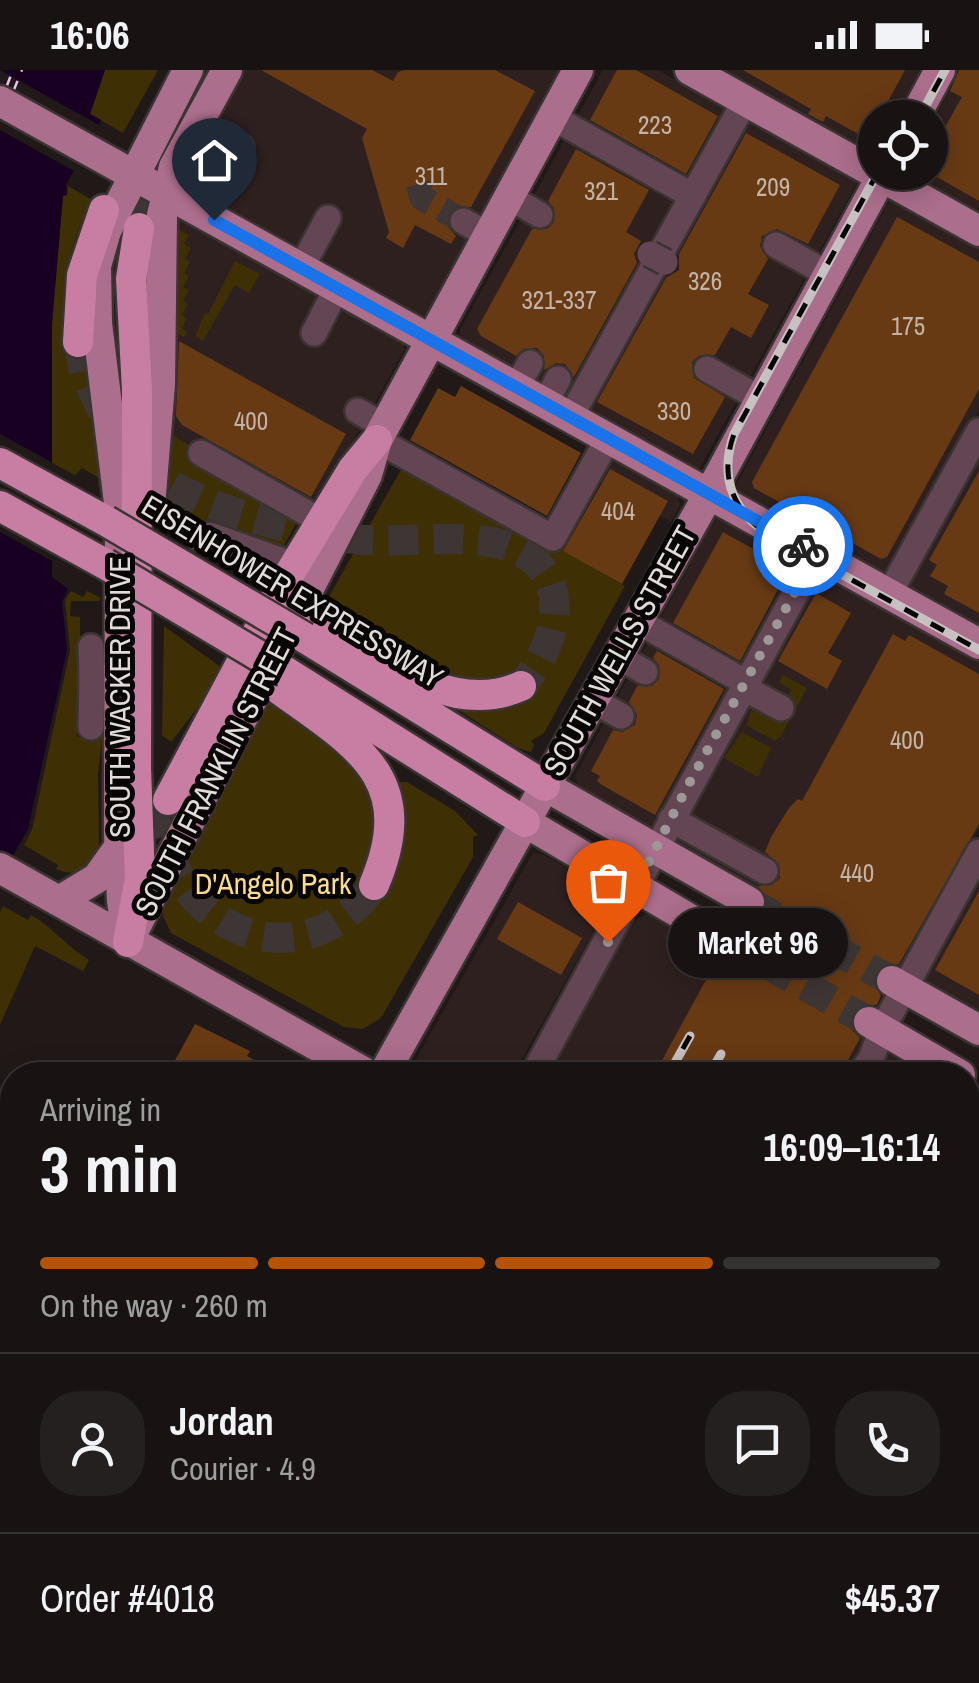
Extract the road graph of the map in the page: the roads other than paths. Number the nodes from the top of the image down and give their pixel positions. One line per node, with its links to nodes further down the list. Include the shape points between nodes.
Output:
1 (188, 70): 13 (main road)
2 (227, 70): 10 (main road, SOUTH WACKER DRIVE)
3 (578, 70): 9 (main road, SOUTH FRANKLIN STREET)
4 (690, 70): 8 (main road)
5 (940, 70): 7 (main road)
6 (0, 100): 13 (main road)
7 (924, 100)
8 (746, 101): 12 (main road); 17 (street)
9 (552, 117): 17 (street); 18 (main road, SOUTH FRANKLIN STREET)
10 (198, 123): 11 (street); 16 (main road, SOUTH WACKER DRIVE)
11 (242, 147)
12 (858, 162)
13 (134, 175): 16 (main road); 21 (main road)
14 (874, 190): 25 (main road, SOUTH WELLS STREET)
15 (908, 190): 22 (main road)
16 (166, 194): 24 (main road); 41 (main road, SOUTH WACKER DRIVE, via 160,384)
17 (693, 196): 33 (street)
18 (509, 197): 19 (street); 29 (main road, SOUTH FRANKLIN STREET, via 476,228)
19 (540, 214)
20 (328, 218): 24 (street)
21 (119, 219): 27 (highway, via 82,275); 31 (highway); 41 (highway, via 112,278)
22 (979, 231)
23 (776, 245): 25 (street)
24 (300, 268): 26 (main road)
25 (828, 274): 32 (main road, SOUTH WELLS STREET)
26 (337, 288): 28 (street); 29 (main road)
27 (88, 332): 41 (main road)
28 (314, 332)
29 (430, 340): 33 (main road, via 523,375); 34 (main road, SOUTH FRANKLIN STREET)
30 (716, 367): 32 (street)
31 (137, 390): 41 (highway); 73 (highway, via 140,879)
32 (759, 398): 39 (main road, SOUTH WELLS STREET)
33 (558, 399): 36 (main road)
34 (373, 426): 36 (street, via 553,538); 42 (highway); 73 (main road, SOUTH FRANKLIN STREET, via 368,475)
35 (979, 431): 46 (street)
36 (609, 437): 39 (main road)
37 (201, 453): 42 (street)
38 (0, 462): 41 (highway, EISENHOWER EXPRESSWAY, via 61,496)
39 (708, 493): 44 (main road); 48 (main road, SOUTH WELLS STREET)
40 (0, 506): 53 (highway, bridge, via 145,587)
41 (125, 513): 45 (highway, via 160,804); 47 (highway, EISENHOWER EXPRESSWAY, bridge, via 162,554); 52 (main road, SOUTH WACKER DRIVE)
42 (320, 521): 45 (highway)
43 (199, 538): 45 (street, via 210,535)
44 (816, 554): 46 (main road); 54 (street)
45 (294, 565)
46 (889, 594): 49 (main road)
47 (310, 629): 55 (highway, via 458,694 486,698); 60 (highway, EISENHOWER EXPRESSWAY)
48 (627, 638): 51 (street); 54 (street); 56 (main road, SOUTH WELLS STREET)
49 (979, 644)
50 (92, 646): 52 (street)
51 (652, 660)
52 (106, 676): 59 (street); 63 (main road, SOUTH WACKER DRIVE)
53 (282, 680): 62 (highway); 68 (highway, via 355,746 380,782 391,814 390,839)
54 (744, 684): 57 (street); 61 (street, via 696,756)
55 (521, 686)
56 (592, 700): 58 (street); 60 (main road, SOUTH WELLS STREET)
57 (782, 708)
58 (621, 716)
59 (92, 727)
60 (545, 786): 62 (main road, SOUTH WELLS STREET); 64 (main road)
61 (670, 819): 64 (street); 67 (street)
62 (525, 822): 69 (main road); 78 (main road, SOUTH WELLS STREET)
63 (120, 846): 70 (main road, via 98,878); 73 (main road, SOUTH WACKER DRIVE)
64 (655, 849): 69 (street); 71 (main road)
65 (979, 852): 74 (street)
66 (5, 871): 70 (main road)
67 (765, 872)
68 (374, 886)
69 (636, 888): 72 (main road); 79 (street)
70 (58, 900): 73 (main road)
71 (749, 902)
72 (728, 941)
73 (128, 942): 77 (main road)
74 (898, 985): 75 (street); 76 (main road)
75 (876, 1025): 80 (street); 81 (main road)
76 (979, 1030)
77 (345, 1062)
78 (390, 1062)
79 (541, 1062)
80 (869, 1062)
81 (938, 1062)

